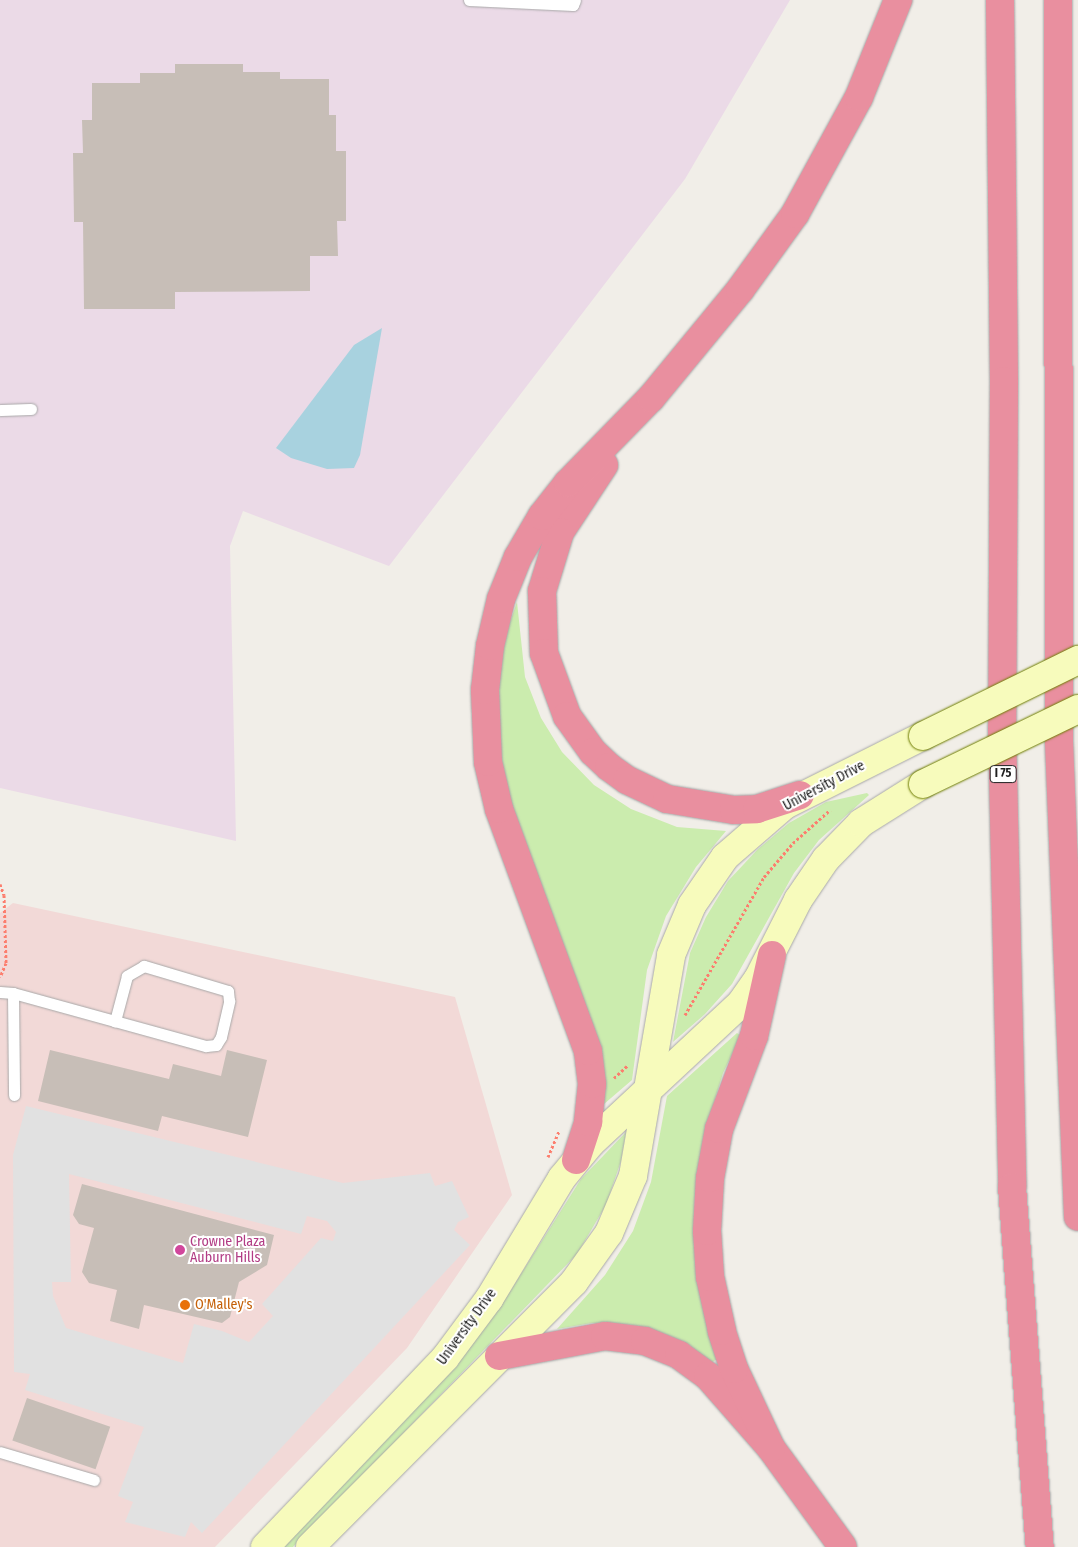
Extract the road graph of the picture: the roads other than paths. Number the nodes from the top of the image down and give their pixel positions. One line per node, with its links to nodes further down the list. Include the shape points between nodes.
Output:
1 (469, 0): 2 (lane, via 573,5)
2 (575, 0)
3 (898, 0): 6 (highway, via 859,97 795,214 740,290)
4 (1000, 0): 27 (highway, I 75, via 1004,381 1002,729 1012,1187)
5 (1058, 0): 19 (highway, via 1059,742)
6 (650, 398): 11 (highway, via 570,513 552,551 542,590 541,631 557,696 571,723 593,752 627,780 666,799 734,810 757,808); 18 (highway, via 568,482 530,536 501,600 490,646 485,690 485,738 499,809 588,1051 592,1084 588,1122)
7 (31, 409): 8 (lane)
8 (0, 410)
9 (1078, 660): 11 (main road, University Drive, bridge)
10 (1078, 709): 12 (main road, University Drive, bridge, via 923,784 872,814 826,858 798,900)
11 (800, 796): 16 (main road, University Drive, via 751,831 725,857 692,905 679,932 664,981)
12 (772, 955): 16 (main road, University Drive, via 726,1020); 21 (highway, via 754,1036 719,1129 710,1178 707,1231 710,1277 722,1331 734,1369)
13 (0, 992): 14 (lane)
14 (12, 993): 15 (lane); 17 (lane)
15 (115, 1021): 15 (lane, via 206,1046 216,1045 221,1037 228,991 144,966 127,976)
16 (648, 1091): 18 (main road, University Drive, via 605,1128); 20 (main road, University Drive, via 633,1176 609,1233 574,1282)
17 (14, 1095)
18 (576, 1160): 24 (main road, University Drive, via 489,1299 446,1358)
19 (1078, 1207)
20 (499, 1356): 21 (highway, via 582,1338 605,1336 645,1341 678,1355 708,1376); 25 (main road, University Drive)
21 (771, 1448): 26 (highway)
22 (0, 1452): 23 (lane)
23 (94, 1480)
24 (265, 1547)
25 (310, 1547)
26 (843, 1547)
27 (1040, 1547)

